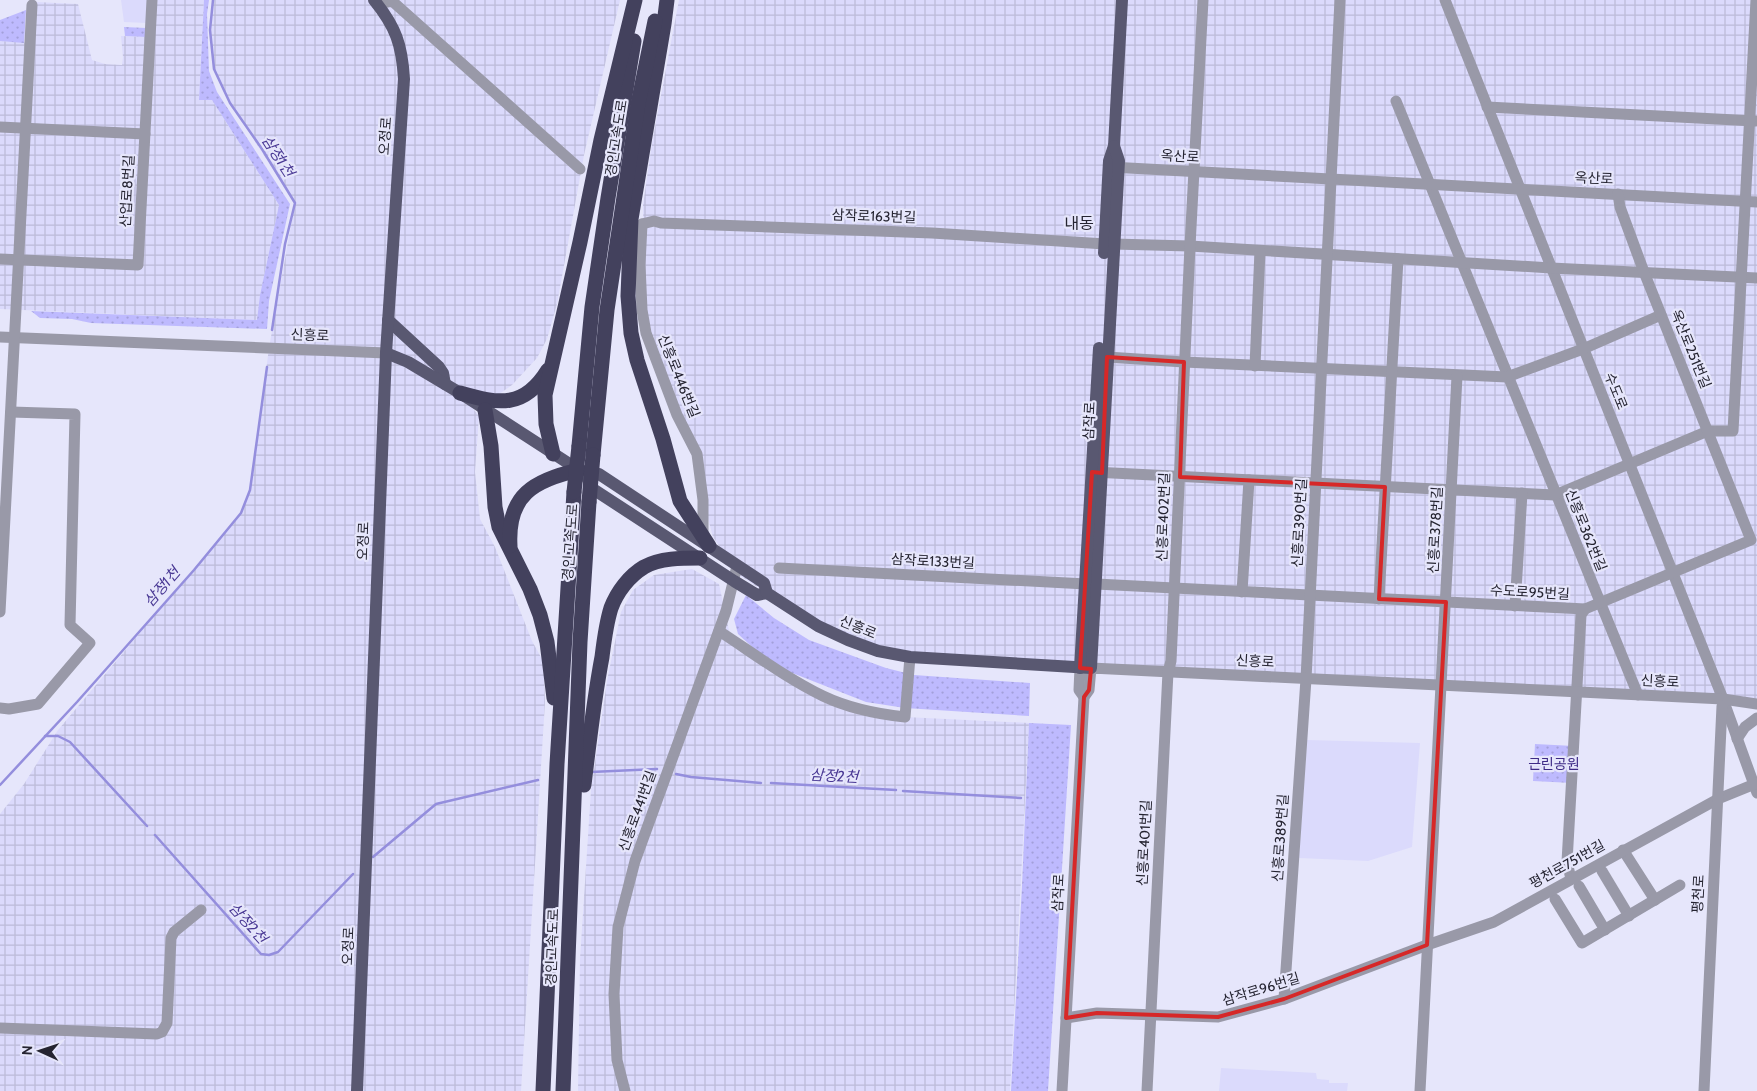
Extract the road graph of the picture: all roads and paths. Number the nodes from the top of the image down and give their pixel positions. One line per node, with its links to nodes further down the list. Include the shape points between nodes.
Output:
1 (152, 0): 18 (street, 산업로8번길)
2 (635, 0): 48 (highway)
3 (641, 0): 101 (highway, 경인고속도로, bridge, via 592,307 574,492)
4 (659, 0): 106 (highway, 경인고속도로, bridge, via 638,104 607,310 580,642)
5 (667, 0): 70 (highway, via 631,220 628,296 637,360 680,501)
6 (1122, 0): 19 (main road, 삼작로, via 1114,146 1109,161)
7 (1203, 0): 21 (street, 신흥로402번길)
8 (1340, 0): 22 (street, 신흥로390번길)
9 (1445, 0): 14 (street, 수도로)
10 (1756, 0): 15 (street)
11 (376, 2): 20 (street, via 392,1); 41 (main road, 오정로, via 396,33 404,79)
12 (32, 5): 17 (street)
13 (1396, 101): 23 (street)
14 (1487, 107): 15 (street); 24 (street, 수도로)
15 (1753, 121): 26 (street)
16 (0, 127): 17 (street)
17 (26, 128): 18 (street); 34 (street)
18 (145, 134): 34 (street, 산업로8번길, via 138,265)
19 (1113, 168): 21 (street, 옥산로); 28 (main road, 삼작로)
20 (580, 169)
21 (1194, 172): 22 (street, 옥산로); 29 (street, 신흥로402번길)
22 (1331, 179): 23 (street, 옥산로); 31 (street, 신흥로390번길)
23 (1430, 185): 24 (street, 옥산로); 35 (street, 신흥로362번길)
24 (1520, 190): 25 (street, 옥산로); 36 (street, 수도로)
25 (1618, 194): 26 (street, 옥산로); 37 (street, 옥산로251번길)
26 (1751, 201): 38 (street)
27 (640, 222): 28 (street, 삼작로163번길); 70 (street, 신흥로446번길, via 646,333 677,415 698,454)
28 (1109, 244): 29 (street, 삼작로163번길); 46 (main road, 삼작로); 62 (main road, 삼작로)
29 (1190, 246): 30 (street, 삼작로163번길); 47 (street, 신흥로402번길)
30 (1260, 251): 31 (street, 삼작로163번길); 49 (street)
31 (1327, 255): 33 (street, 삼작로163번길); 50 (street, 신흥로390번길)
32 (0, 259): 34 (street)
33 (1398, 259): 35 (street, 삼작로163번길); 51 (street)
34 (20, 260): 43 (street)
35 (1461, 262): 36 (street, 삼작로163번길); 53 (street, 신흥로362번길)
36 (1551, 268): 37 (street, 삼작로163번길); 44 (street, 수도로)
37 (1644, 272): 38 (street); 40 (street, 옥산로251번길)
38 (1742, 277): 39 (street); 58 (street, via 1733,431)
39 (1757, 278)
40 (1661, 315): 44 (street); 58 (street, 옥산로251번길)
41 (388, 320): 45 (main road, 오정로); 54 (main road, via 439,367)
42 (0, 337): 43 (street, 신흥로)
43 (16, 338): 45 (street, 신흥로); 57 (street)
44 (1583, 348): 53 (street); 60 (street, 수도로)
45 (386, 353): 54 (main road, 신흥로); 119 (main road, 오정로)
46 (1107, 357): 47 (street); 62 (main road, 삼작로)
47 (1184, 362): 49 (street); 63 (street, 신흥로402번길)
48 (551, 365): 55 (highway, via 535,388 509,401 489,401); 59 (highway, via 545,409)
49 (1255, 366): 50 (street)
50 (1321, 368): 51 (street); 65 (street, 신흥로390번길)
51 (1391, 372): 52 (street); 66 (street)
52 (1458, 376): 53 (street); 67 (street, 신흥로378번길)
53 (1507, 377): 69 (street, 신흥로362번길)
54 (446, 384): 55 (main road, 신흥로)
55 (460, 393): 56 (main road, 신흥로)
56 (485, 410): 59 (main road, 신흥로); 71 (highway, via 495,507 499,527)
57 (11, 412): 87 (street); 98 (street, via 74,414 70,625 90,643 38,704)
58 (1708, 431): 60 (street); 75 (street, 옥산로251번길, via 1751,540)
59 (553, 454): 61 (main road, 신흥로)
60 (1629, 464): 69 (street); 75 (street, 수도로)
61 (582, 472): 70 (main road, 신흥로, via 599,474); 71 (highway, via 545,479 525,493 513,515); 72 (main road, 신흥로, via 593,489)
62 (1097, 472): 63 (street); 77 (main road, 삼작로)
63 (1180, 476): 64 (street); 78 (street, 신흥로402번길)
64 (1249, 480): 65 (street); 80 (street)
65 (1316, 483): 66 (street); 81 (street, 신흥로390번길)
66 (1385, 487): 67 (street); 82 (street)
67 (1452, 490): 68 (street); 83 (street, 신흥로378번길)
68 (1522, 493): 69 (street); 85 (street)
69 (1555, 495): 84 (street, 신흥로362번길)
70 (706, 541): 73 (main road, 신흥로)
71 (511, 553): 101 (highway, via 530,589 548,642)
72 (700, 558): 76 (main road, 신흥로); 106 (highway, via 664,561 644,567 626,583 611,608 593,702)
73 (737, 566): 76 (street, 신흥로441번길); 79 (main road, 신흥로, via 764,583)
74 (779, 568): 77 (street, 삼작로133번길)
75 (1672, 573): 84 (street, 수도로95번길); 96 (street, 수도로)
76 (734, 581): 79 (main road, 신흥로, via 757,595); 88 (street, 신흥로441번길)
77 (1091, 584): 78 (street, 삼작로133번길); 90 (main road, 삼작로)
78 (1175, 588): 80 (street, 수도로95번길); 91 (street, 신흥로402번길, via 1172,661)
79 (767, 592): 89 (main road, 신흥로, via 818,626 848,640 878,651)
80 (1242, 592): 81 (street, 수도로95번길)
81 (1310, 595): 82 (street, 수도로95번길); 92 (street, 신흥로390번길)
82 (1379, 599): 83 (street, 수도로95번길)
83 (1446, 602): 85 (street, 수도로95번길); 93 (street, 신흥로378번길)
84 (1600, 604): 86 (street, 수도로95번길); 95 (street, 신흥로362번길)
85 (1515, 606): 86 (street, 수도로95번길)
86 (1585, 609): 94 (street, via 1581,615)
87 (0, 612)
88 (719, 631): 89 (street, via 776,670 825,697 862,710 905,717); 122 (street, 신흥로441번길, via 635,861 618,927 614,994 617,1060)
89 (910, 657): 90 (main road, 신흥로)
90 (1086, 668): 91 (street, 신흥로); 117 (street, 삼작로, via 1079,690 1084,697)
91 (1168, 672): 92 (street, 신흥로); 116 (street, 신흥로401번길)
92 (1306, 679): 93 (street, 신흥로); 115 (street, 신흥로389번길)
93 (1441, 686): 94 (street, 신흥로); 114 (street, 신흥로378번길)
94 (1578, 692): 95 (street, 신흥로); 107 (street, via 1567,862)
95 (1638, 695): 96 (street, 신흥로)
96 (1722, 699): 97 (street, 신흥로); 100 (street, 수도로); 103 (street, 평천로)
97 (1757, 704)
98 (0, 708)
99 (1757, 718): 100 (street, via 1745,726)
100 (1737, 739): 102 (street, 수도로)
101 (557, 764): 120 (highway, 경인고속도로)
102 (1756, 787): 103 (street, 평천로751번길)
103 (1718, 799): 104 (street, 평천로751번길); 126 (street, 평천로)
104 (1623, 850): 107 (street, 평천로751번길); 110 (street)
105 (1602, 871): 112 (street)
106 (571, 881): 121 (highway, 경인고속도로)
107 (1575, 883): 113 (street); 114 (street, 평천로751번길, via 1494,922)
108 (1680, 885): 110 (street)
109 (1555, 899): 113 (street, via 1582,943)
110 (1655, 900): 112 (street)
111 (201, 910): 118 (street, via 171,938 167,1023 162,1032)
112 (1628, 916): 113 (street)
113 (1605, 930)
114 (1427, 945): 115 (street, 삼작로96번길); 125 (street, 신흥로378번길)
115 (1284, 999): 116 (street, 삼작로96번길, via 1218,1017)
116 (1151, 1015): 117 (street, 삼작로96번길, via 1097,1012); 124 (street, 신흥로401번길)
117 (1066, 1018): 123 (street, 삼작로)
118 (0, 1028)
119 (357, 1091)
120 (543, 1091)
121 (563, 1091)
122 (625, 1091)
123 (1062, 1091)
124 (1147, 1091)
125 (1420, 1091)
126 (1704, 1091)

